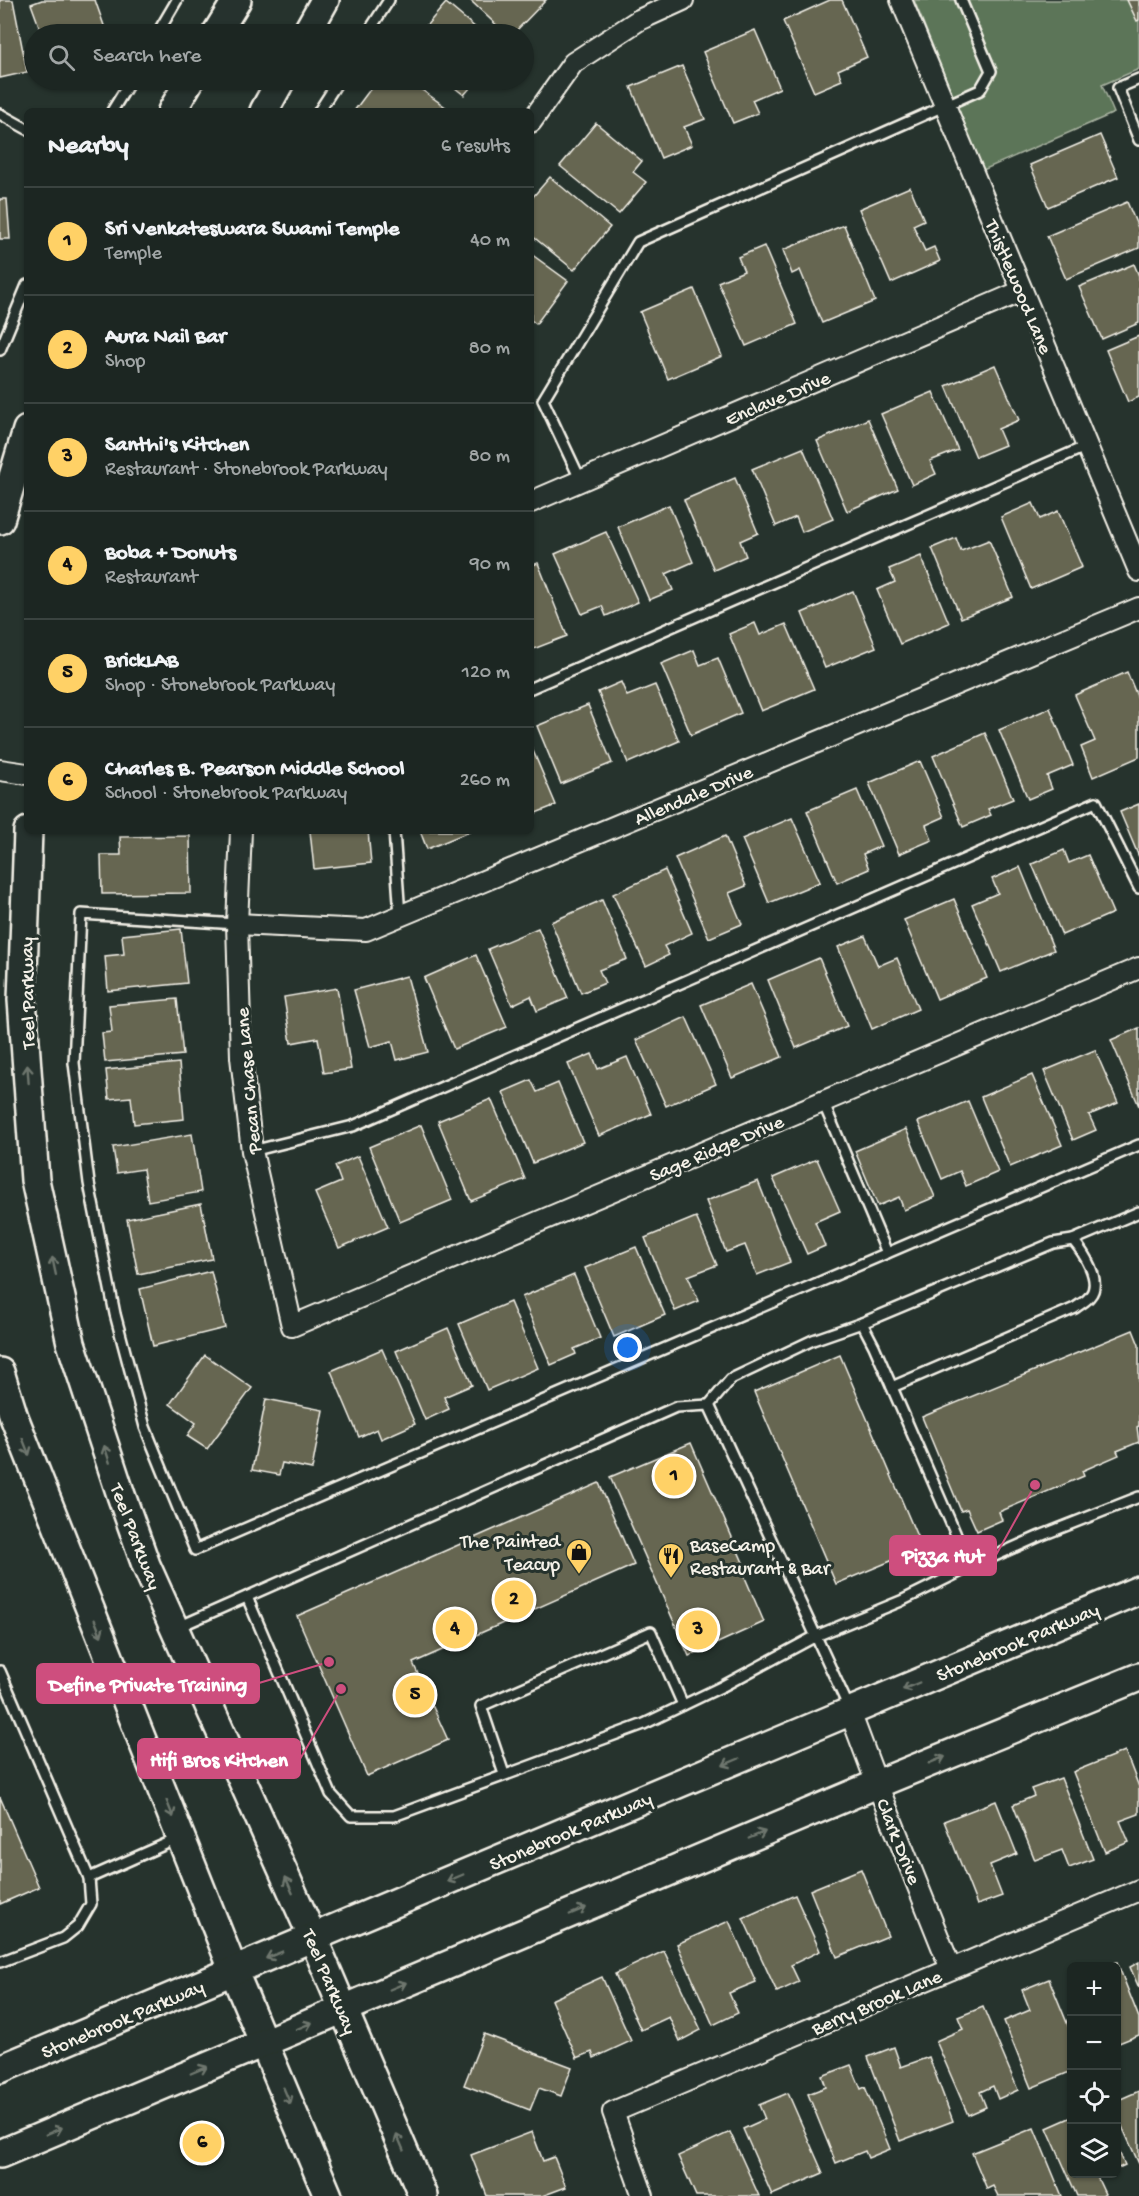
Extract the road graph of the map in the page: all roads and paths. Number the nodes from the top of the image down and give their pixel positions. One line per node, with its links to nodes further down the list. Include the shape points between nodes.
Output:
1 (177, 0): 8 (lane)
2 (237, 0): 9 (main road)
3 (325, 0): 10 (main road)
4 (389, 0): 11 (lane)
5 (683, 0): 23 (street, via 639,20 573,63)
6 (901, 0): 17 (street, Thistlewood Lane)
7 (961, 0): 17 (lane, via 991,71 980,90)
8 (163, 24)
9 (222, 24)
10 (312, 24)
11 (373, 24)
12 (1139, 79): 25 (lane, via 1118,88)
13 (125, 90): 18 (lane)
14 (184, 90): 19 (main road)
15 (276, 90): 20 (main road)
16 (333, 90): 21 (lane)
17 (945, 106): 26 (street, Thistlewood Lane); 31 (lane, via 639,242 543,400)
18 (114, 108)
19 (174, 108)
20 (266, 108)
21 (321, 108)
22 (0, 114): 24 (lane)
23 (534, 118)
24 (24, 127)
25 (1139, 140)
26 (1022, 291): 30 (street, Thistlewood Lane); 31 (street, Enclave Drive)
27 (24, 292): 28 (lane)
28 (0, 350)
29 (24, 440): 33 (main road)
30 (1087, 446): 34 (street, Thistlewood Lane); 36 (lane)
31 (580, 481): 32 (street, Enclave Drive)
32 (534, 501)
33 (0, 520)
34 (1139, 571)
35 (1139, 608): 43 (street, Allendale Drive)
36 (534, 687)
37 (0, 770): 38 (street)
38 (24, 774)
39 (28, 834): 61 (main road, Teel Parkway, one-way to 39, via 146,1565 71,1343 35,1180 22,1000)
40 (241, 834): 44 (street, Pecan Chase Lane)
41 (394, 834): 43 (lane)
42 (1139, 888): 48 (lane, via 1096,802 353,1126)
43 (400, 916): 44 (street, Allendale Drive, via 366,930)
44 (237, 924): 48 (street, Pecan Chase Lane, via 241,1057); 51 (lane, via 81,914 74,1063 89,1183 144,1427 195,1550)
45 (1139, 968): 46 (street, Sage Ridge Drive)
46 (823, 1102): 51 (lane); 53 (street, Sage Ridge Drive)
47 (1139, 1145): 51 (lane)
48 (252, 1151): 53 (street, Pecan Chase Lane)
49 (1139, 1212): 50 (lane)
50 (1073, 1240): 52 (lane, via 1053,1243); 55 (lane, via 1095,1282 1092,1295 1075,1308)
51 (887, 1253)
52 (862, 1323): 55 (lane); 56 (lane, via 813,1340 731,1379)
53 (292, 1326)
54 (0, 1372): 69 (main road, one-way to 69, via 14,1417)
55 (892, 1387): 58 (lane)
56 (709, 1404): 60 (lane, via 676,1407); 62 (lane)
57 (1139, 1497): 58 (lane)
58 (970, 1567): 62 (lane)
59 (1139, 1590): 66 (main road, Stonebrook Parkway, one-way to 66)
60 (247, 1597): 61 (lane); 67 (lane, via 331,1794 351,1816 394,1816)
61 (174, 1629): 72 (main road, Teel Parkway, one-way to 61)
62 (816, 1636): 65 (lane); 66 (lane)
63 (0, 1671): 70 (lane)
64 (1139, 1677): 68 (main road, one-way to 64)
65 (683, 1705): 67 (lane, via 644,1724); 67 (lane, via 651,1632 481,1706)
66 (850, 1712): 68 (street, Clark Drive); 72 (main road, Stonebrook Parkway, one-way to 72)
67 (504, 1774)
68 (877, 1784): 74 (street, Clark Drive); 76 (main road, one-way to 68)
69 (181, 1838): 70 (lane); 75 (main road)
70 (89, 1878): 73 (lane, via 91,1904 78,1926 63,1938)
71 (1139, 1890): 74 (street, Berry Brook Lane)
72 (313, 1938): 75 (main road, Stonebrook Parkway, one-way to 75); 76 (main road, Teel Parkway)
73 (0, 1962)
74 (951, 1969): 82 (street, Berry Brook Lane, via 612,2112)
75 (234, 1972): 77 (main road); 78 (main road, Stonebrook Parkway)
76 (344, 2009): 77 (main road, one-way to 76); 81 (main road, Teel Parkway, one-way to 76)
77 (264, 2043): 79 (main road, one-way to 77); 80 (main road, one-way to 80)
78 (0, 2069)
79 (0, 2154)
80 (328, 2196)
81 (423, 2196)
82 (644, 2196)

